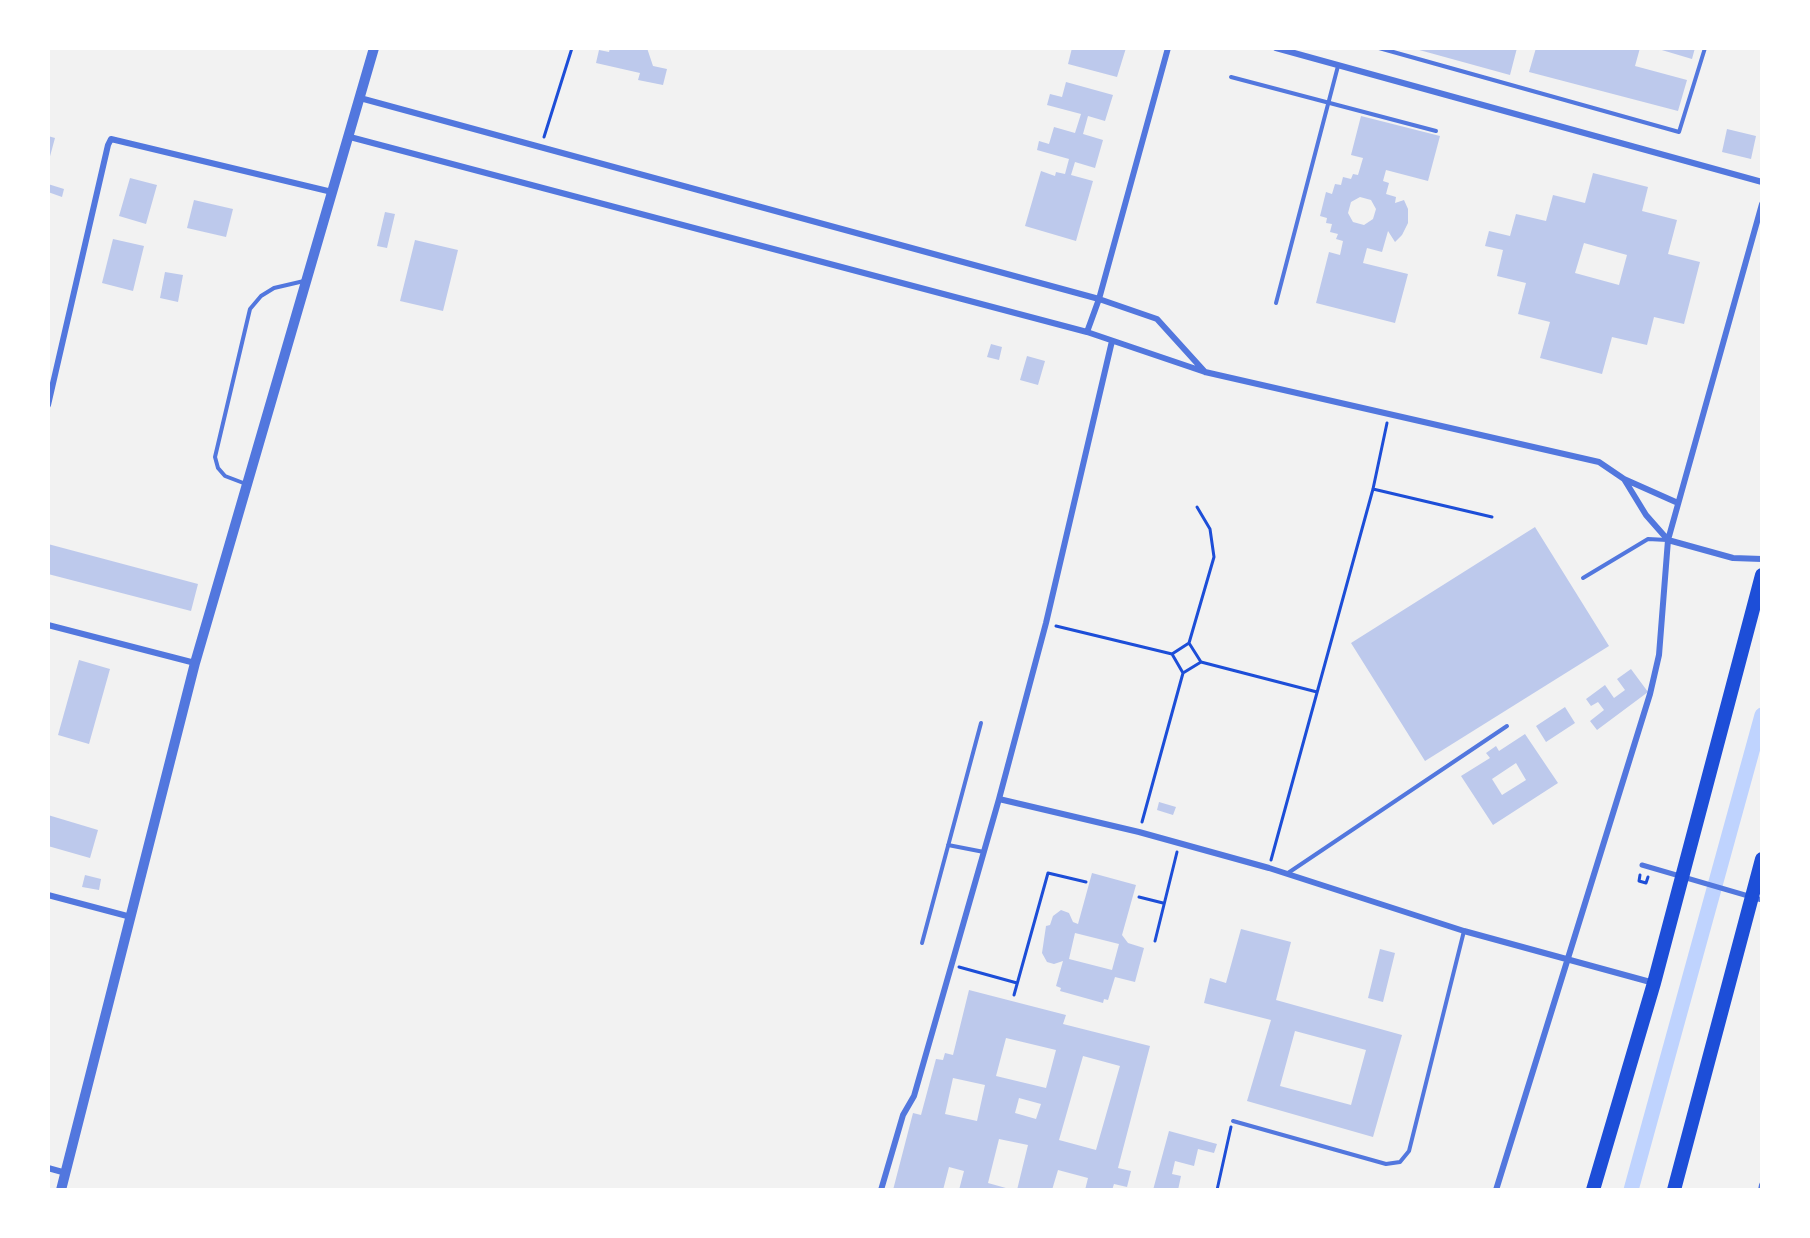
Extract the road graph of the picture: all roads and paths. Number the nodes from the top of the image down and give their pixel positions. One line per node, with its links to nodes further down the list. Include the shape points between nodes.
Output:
1 (374, 48): 9 (street)
2 (572, 48): 13 (path)
3 (1168, 48): 18 (street)
4 (1276, 48): 7 (street)
5 (1379, 48): 6 (lane, via 1680,132)
6 (1705, 48)
7 (1338, 65): 10 (lane); 14 (street)
8 (1231, 77): 10 (lane)
9 (360, 98): 12 (street); 13 (street)
10 (1330, 102): 11 (lane); 19 (lane)
11 (1436, 131)
12 (351, 137): 15 (street); 20 (street)
13 (540, 147): 18 (street)
14 (1762, 182)
15 (333, 193): 17 (street); 23 (street, via 111,139)
16 (1762, 204): 28 (street)
17 (306, 281): 26 (street); 26 (lane, via 274,288 250,309 215,457 225,476)
18 (1099, 299): 20 (street); 22 (street, via 1157,319)
19 (1276, 303)
20 (1087, 332): 21 (street)
21 (1113, 342): 22 (street); 35 (street)
22 (1205, 372): 24 (street)
23 (48, 405)
24 (1389, 415): 25 (street, via 1599,462); 27 (path)
25 (1624, 479): 28 (street); 31 (street, via 1646,515)
26 (247, 484): 40 (street)
27 (1373, 489): 30 (path); 42 (path)
28 (1678, 503): 31 (street)
29 (1197, 507): 37 (path, via 1210,529 1214,557)
30 (1492, 517)
31 (1668, 540): 32 (street, via 1732,558); 34 (lane, via 1648,539); 63 (street, via 1659,655 1650,694)
32 (1762, 559)
33 (1762, 575): 66 (highway)
34 (1582, 578)
35 (1046, 623): 38 (path); 45 (street)
36 (48, 625): 40 (street)
37 (1189, 643): 38 (path); 39 (path)
38 (1172, 654): 41 (path)
39 (1201, 662): 41 (path); 42 (path)
40 (195, 663): 59 (street)
41 (1183, 673): 46 (path)
42 (1317, 692): 52 (path)
43 (981, 723): 48 (lane)
44 (1507, 726): 53 (lane)
45 (999, 799): 46 (street); 49 (street)
46 (1139, 832): 47 (street)
47 (1180, 843): 52 (street); 58 (path)
48 (948, 845): 49 (lane); 62 (lane)
49 (984, 852): 64 (street)
50 (1762, 858): 77 (highway)
51 (1642, 865): 57 (street)
52 (1269, 868): 53 (street)
53 (1288, 873): 60 (street)
54 (1086, 882): 65 (path, via 1048,873)
55 (48, 895): 59 (street)
56 (1139, 897): 58 (path)
57 (1762, 900)
58 (1164, 903): 61 (path)
59 (131, 917): 70 (street)
60 (1464, 931): 63 (street); 68 (lane, via 1409,1152 1400,1162 1386,1164)
61 (1155, 940)
62 (922, 943)
63 (1566, 958): 66 (street); 75 (street)
64 (952, 965): 65 (path); 73 (street, via 914,1096 903,1115)
65 (1017, 983): 67 (path)
66 (1654, 983): 76 (highway)
67 (1014, 995)
68 (1233, 1121): 74 (path)
69 (48, 1168): 70 (street)
70 (66, 1173): 72 (street)
71 (1762, 1185): 78 (street)
72 (61, 1190)
73 (881, 1190)
74 (1217, 1190)
75 (1496, 1190)
76 (1593, 1190)
77 (1674, 1190)
78 (1761, 1190)

